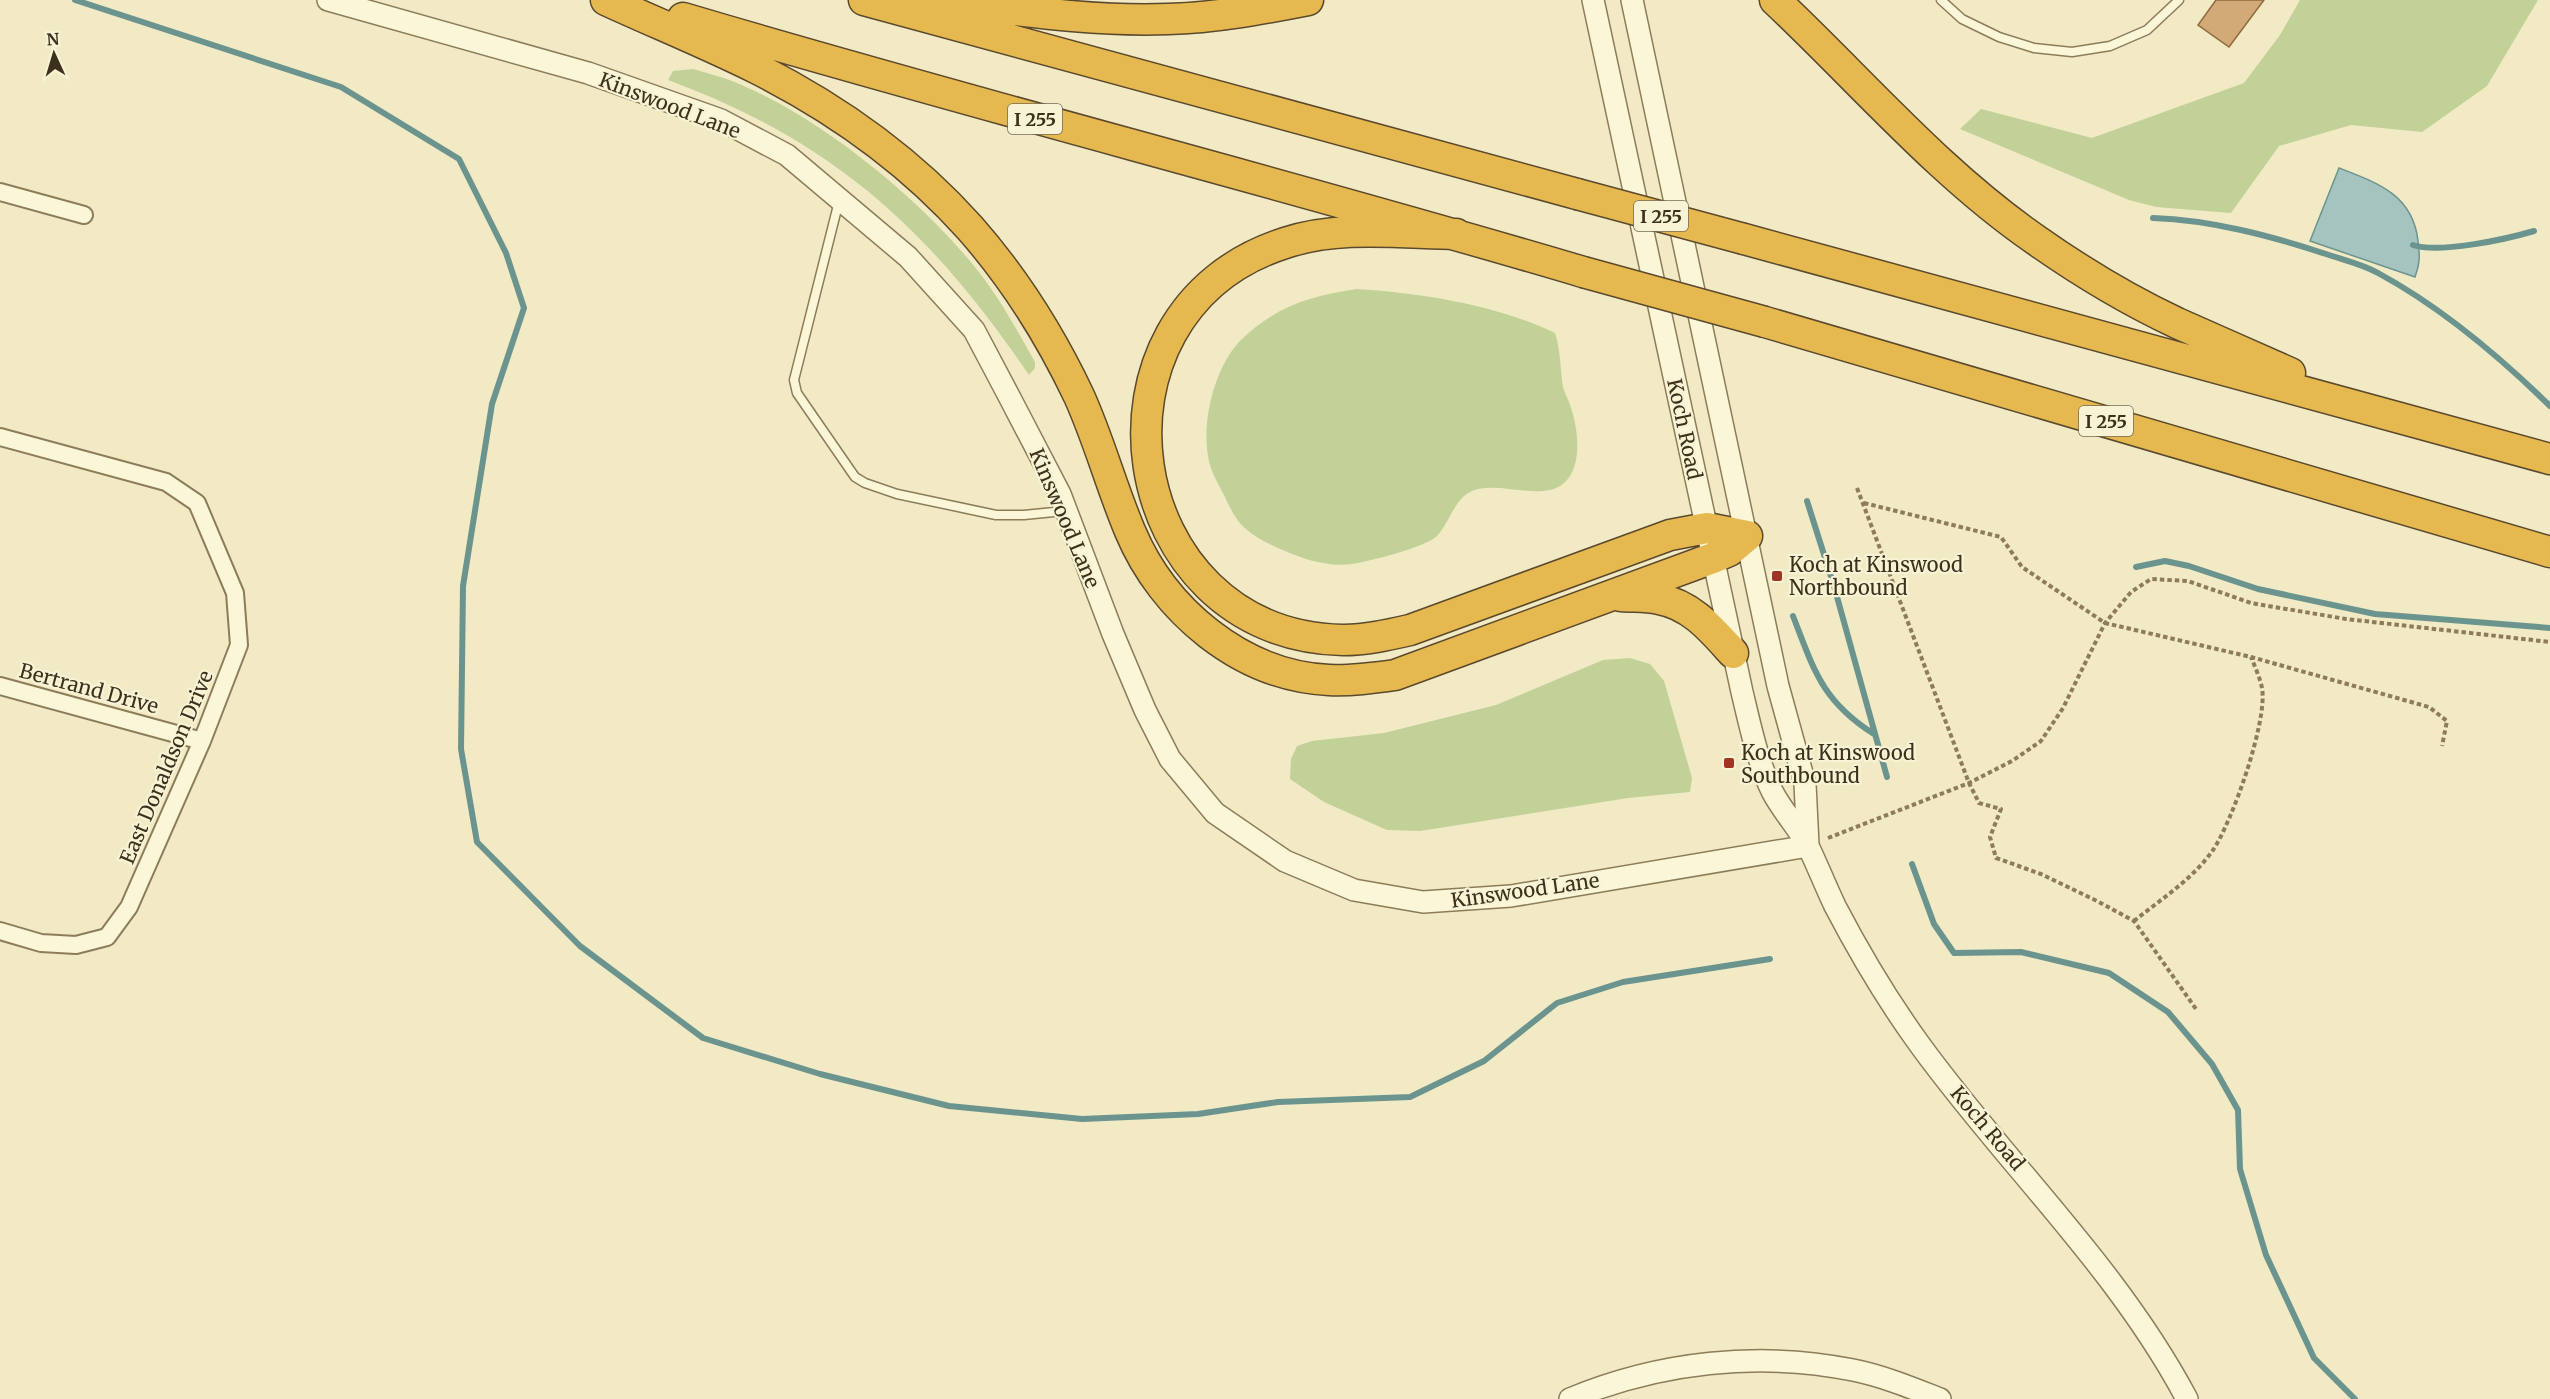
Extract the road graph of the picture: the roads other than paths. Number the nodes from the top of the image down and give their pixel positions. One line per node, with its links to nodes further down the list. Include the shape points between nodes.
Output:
1 (327, 0): 13 (street, Kinswood Lane, via 588,73 721,120 787,155)
2 (606, 0): 24 (highway, via 757,68 792,88 870,137 947,204 998,262 1051,342 1079,396 1131,533 1151,571 1174,603 1224,644 1287,673 1326,680 1361,680 1395,675)
3 (616, 0): 15 (highway, I 255)
4 (864, 0): 16 (highway, I 255, bridge)
5 (932, 0): 6 (highway, via 1067,16 1169,20)
6 (1308, 0)
7 (1593, 0): 20 (street, Koch Road)
8 (1632, 0): 21 (street, Koch Road)
9 (1775, 0): 16 (highway, via 1923,147 1996,211 2036,240 2167,318)
10 (1941, 0): 11 (lane, via 1962,19 1999,37 2034,48 2072,52 2110,46 2147,30)
11 (2180, 0)
12 (0, 192): 14 (street)
13 (839, 198): 19 (street, Kinswood Lane, via 908,257 974,330); 19 (lane, via 794,380 797,393 855,477 897,494 996,515)
14 (84, 215)
15 (1456, 234): 20 (highway, via 1347,232 1284,243 1232,268 1191,306 1158,359 1146,417 1146,452 1159,511 1191,567 1243,611 1272,626 1342,640 1372,638 1410,630 1670,535); 22 (highway, I 255, bridge)
16 (2368, 410): 18 (highway, I 255)
17 (0, 438): 27 (street, East Donaldson Drive, via 166,482 196,503 235,593 238,645)
18 (2550, 459)
19 (1066, 511): 28 (street, Kinswood Lane, via 1113,634 1170,759 1215,813 1285,861 1354,890 1423,902 1511,896)
20 (1707, 528): 21 (highway); 23 (street, Koch Road)
21 (1747, 536): 23 (highway); 28 (street, Koch Road, via 1778,686 1805,784)
22 (2550, 552)
23 (1713, 558): 24 (highway); 25 (street, Koch Road)
24 (1609, 596): 25 (highway, via 1659,598 1683,607 1704,620)
25 (1733, 653): 28 (street, Koch Road, via 1754,742 1772,791)
26 (0, 686): 27 (street, Bertrand Drive)
27 (202, 741): 29 (street, East Donaldson Drive, via 129,908 107,937 76,945 41,943)
28 (1808, 846): 32 (street, Koch Road, via 1854,942 1920,1046 2077,1236 2151,1338)
29 (0, 931)
30 (1570, 1399): 31 (street, via 1635,1376 1726,1361 1768,1360 1855,1370)
31 (1940, 1399)
32 (2187, 1399)

